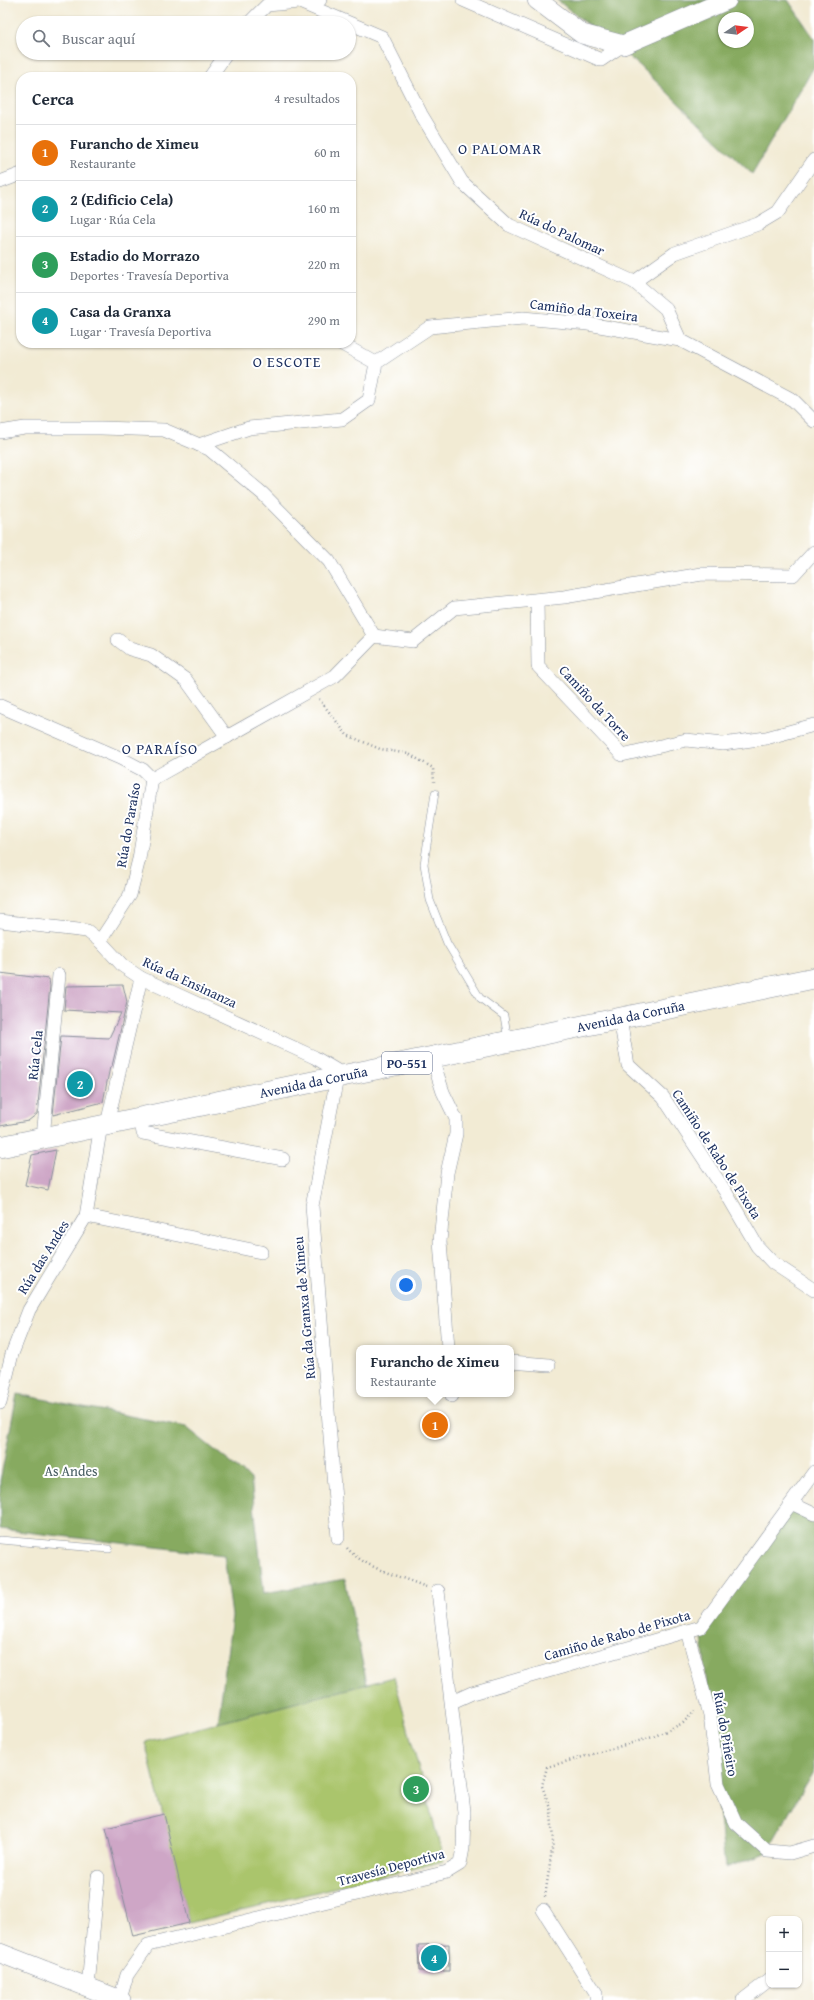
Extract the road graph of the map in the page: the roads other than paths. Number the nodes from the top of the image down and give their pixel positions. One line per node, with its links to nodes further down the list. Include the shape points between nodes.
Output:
1 (320, 0): 5 (street, Rúa do Palomar)
2 (463, 0): 9 (street, via 601,60)
3 (536, 0): 9 (street, via 582,34)
4 (727, 0): 9 (street)
5 (302, 2): 6 (street, Rúa do Palomar, via 267,5); 7 (street, Rúa do Palomar)
6 (256, 16)
7 (334, 16)
8 (356, 26): 15 (street, Rúa do Palomar, via 382,37 421,114 462,182 509,225)
9 (623, 45)
10 (222, 60): 11 (street)
11 (214, 72)
12 (814, 160): 15 (street, via 778,212 758,224 675,253)
13 (16, 176): 14 (street)
14 (0, 182)
15 (634, 282): 16 (street, Rúa do Palomar, via 666,309)
16 (680, 340): 18 (street, Camiño da Toxeira, via 588,324 523,318 430,327); 19 (street, via 793,400)
17 (349, 348): 18 (street)
18 (376, 363): 21 (street, via 369,400 342,419 249,428)
19 (814, 421)
20 (0, 432): 21 (street, via 40,428 164,430)
21 (199, 445): 24 (street, via 209,449 264,494 330,561)
22 (814, 552): 23 (street, via 792,575 702,574)
23 (538, 600): 24 (street, via 454,608 413,641); 27 (street, Camiño da Torre, via 538,666 622,754 686,740 723,744 766,738)
24 (374, 636): 28 (street, via 335,676)
25 (118, 640): 28 (street, via 130,649 151,655 186,680)
26 (0, 706): 29 (street, Rúa do Paraíso, via 120,758 143,770)
27 (814, 725)
28 (227, 737): 29 (street)
29 (152, 780): 32 (street, Rúa do Paraíso, via 139,859 130,895)
30 (435, 792): 37 (lane, via 424,864 430,900 447,943 480,998 504,1016)
31 (0, 920): 32 (street, Rúa da Ensinanza, via 87,931)
32 (100, 941): 34 (street, Rúa da Ensinanza, via 123,966)
33 (59, 975): 42 (street, Rúa Cela)
34 (141, 978): 39 (street, Rúa da Ensinanza, via 314,1057); 41 (street, Rúa das Andes)
35 (814, 978): 36 (main road, Avenida da Coruña / PO-551)
36 (620, 1019): 37 (main road, Avenida da Coruña / PO-551); 47 (street, Camiño de Rabo de Pixota, via 628,1065 663,1097 725,1191 757,1246 773,1263)
37 (508, 1042): 38 (main road, Avenida da Coruña / PO-551)
38 (432, 1058): 39 (main road, Avenida da Coruña / PO-551); 48 (street, via 443,1092 456,1119 440,1241)
39 (342, 1077): 40 (main road, Avenida da Coruña / PO-551); 55 (street, Rúa da Granxa de Ximeu, via 312,1206)
40 (140, 1118): 41 (main road, Avenida da Coruña / PO-551); 44 (street, via 143,1133)
41 (104, 1124): 42 (main road, Avenida da Coruña / PO-551); 45 (street, Rúa das Andes)
42 (43, 1137): 43 (main road, Avenida da Coruña / PO-551)
43 (0, 1147)
44 (284, 1159)
45 (86, 1216): 46 (street); 51 (street, Rúa das Andes, via 29,1310 12,1354)
46 (261, 1252)
47 (814, 1290)
48 (448, 1345)
49 (514, 1362): 50 (street)
50 (550, 1365)
51 (0, 1402)
52 (814, 1472): 53 (street, Camiño de Rabo de Pixota)
53 (793, 1504): 54 (street); 59 (street, Camiño de Rabo de Pixota, via 701,1628)
54 (814, 1514)
55 (338, 1538)
56 (0, 1540): 57 (lane)
57 (109, 1549)
58 (438, 1592): 60 (street, Travesía Deportiva)
59 (687, 1631): 60 (street, Camiño de Rabo de Pixota, via 472,1693); 61 (street, Rúa do Piñeiro, via 710,1715 718,1784 736,1823 767,1851 790,1853)
60 (452, 1702): 67 (street, Travesía Deportiva, via 464,1812 460,1864 447,1872 148,1944 127,1975)
61 (814, 1846)
62 (98, 1876): 66 (street)
63 (543, 1910): 68 (street, via 596,1994)
64 (0, 1953): 66 (street)
65 (766, 1982): 69 (street)
66 (88, 1987): 67 (street)
67 (120, 2000)
68 (596, 2000)
69 (743, 2000)

